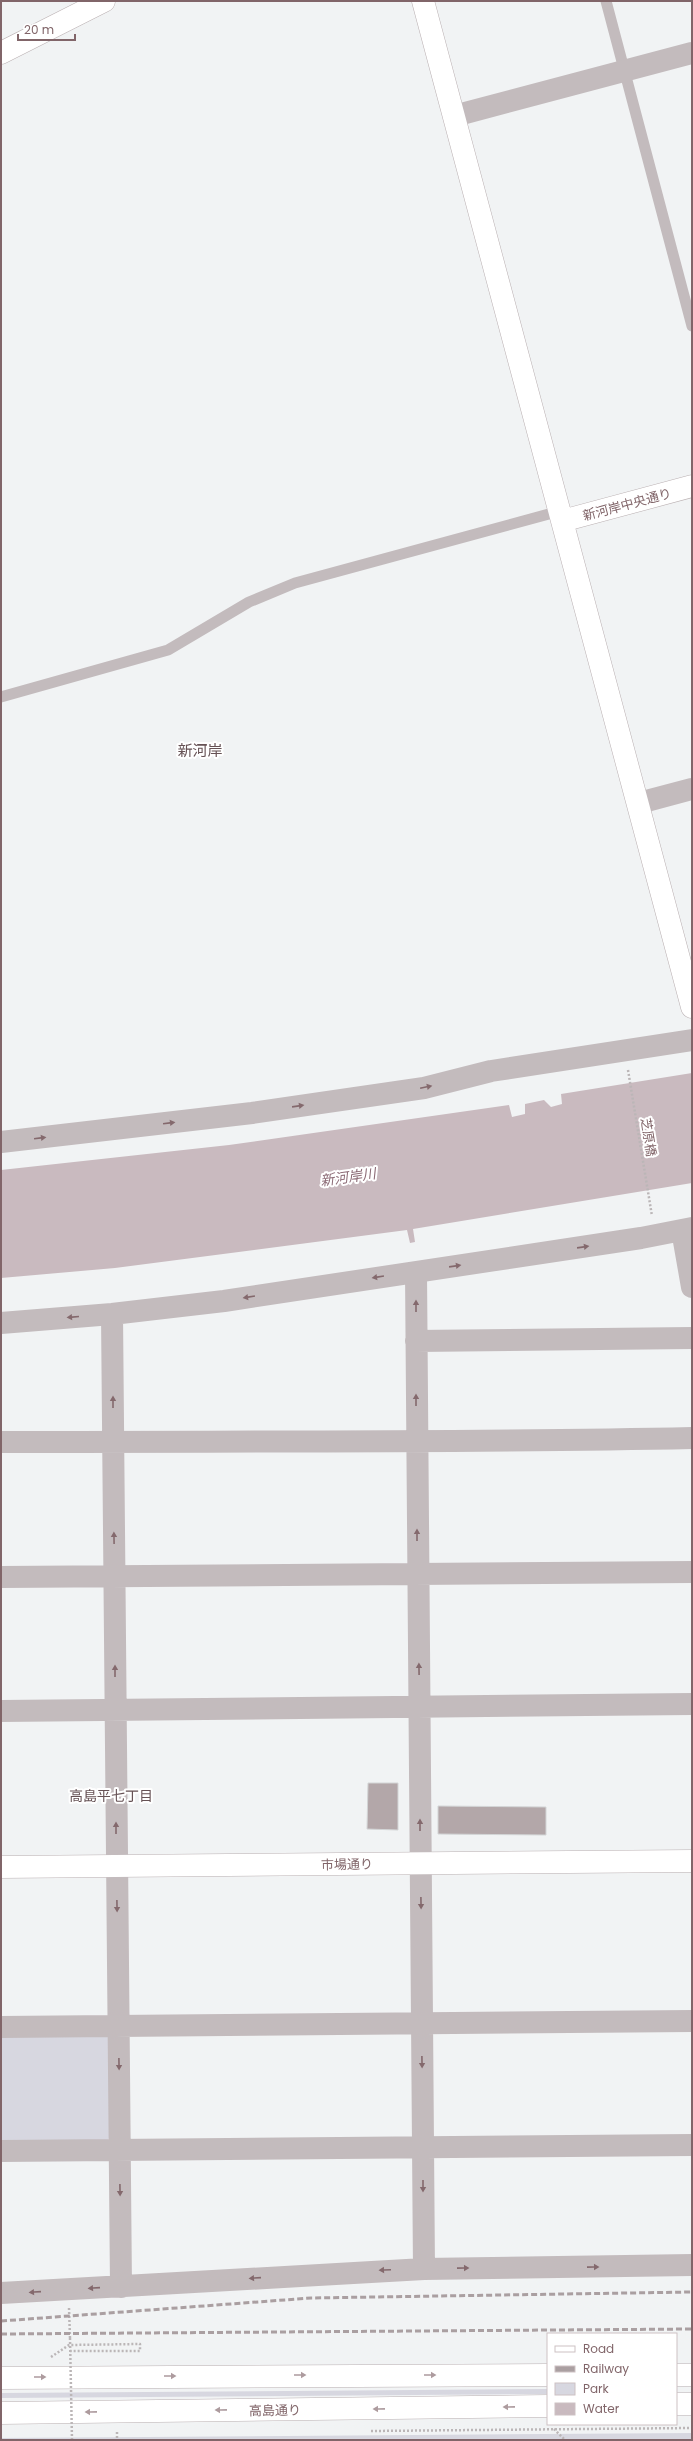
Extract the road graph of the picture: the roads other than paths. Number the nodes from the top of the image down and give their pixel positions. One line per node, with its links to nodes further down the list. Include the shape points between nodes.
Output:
1 (104, 1): 4 (street)
2 (423, 1): 7 (street)
3 (606, 1): 6 (lane)
4 (1, 52)
5 (692, 53): 6 (street)
6 (624, 71): 7 (street); 8 (lane)
7 (454, 116): 10 (street)
8 (692, 326)
9 (692, 486): 10 (street, 新河岸中央通り)
10 (561, 516): 11 (lane, via 295,583 249,602 168,650); 13 (street)
11 (1, 696)
12 (692, 789): 13 (street)
13 (639, 803): 14 (street)
14 (692, 1007)
15 (692, 1040): 16 (street, one-way to 15, via 252,1113 424,1088 491,1071)
16 (1, 1142)
17 (687, 1229): 18 (street, one-way to 17); 19 (street)
18 (416, 1272): 20 (street, one-way to 20, via 224,1301); 23 (street, one-way to 18)
19 (692, 1287)
20 (112, 1314): 21 (street, one-way to 21); 27 (street, one-way to 20)
21 (1, 1323)
22 (692, 1338): 23 (street)
23 (416, 1341): 25 (street, one-way to 23)
24 (692, 1438): 25 (street, via 515,1442)
25 (417, 1439): 27 (street); 29 (street, one-way to 25)
26 (1, 1442): 27 (street)
27 (113, 1442): 31 (street, one-way to 27)
28 (692, 1572): 29 (street)
29 (418, 1574): 31 (street); 33 (street, one-way to 29)
30 (1, 1577): 31 (street)
31 (115, 1577): 34 (street, one-way to 31)
32 (692, 1704): 33 (street)
33 (419, 1708): 34 (street); 37 (street, one-way to 33)
34 (116, 1710): 35 (street); 38 (street, one-way to 34)
35 (1, 1711)
36 (692, 1861): 37 (street, 市場通り)
37 (420, 1864): 38 (street, 市場通り); 41 (street, one-way to 41)
38 (117, 1866): 39 (street, 市場通り); 42 (street, one-way to 42)
39 (1, 1867)
40 (692, 2021): 41 (street)
41 (422, 2023): 42 (street); 45 (street, one-way to 45)
42 (118, 2025): 43 (street); 47 (street, one-way to 47)
43 (1, 2026)
44 (692, 2146): 45 (street)
45 (423, 2148): 47 (street); 49 (street, one-way to 49)
46 (1, 2151): 47 (street)
47 (119, 2151): 50 (street, one-way to 50)
48 (692, 2265): 49 (street, one-way to 48)
49 (424, 2269): 50 (street, one-way to 50)
50 (121, 2287): 51 (street, one-way to 51)
51 (1, 2293)
52 (547, 2375): 55 (street, one-way to 52)
53 (677, 2375): 54 (street)
54 (692, 2375)
55 (1, 2378)
56 (677, 2404): 57 (street)
57 (692, 2404)
58 (547, 2406): 59 (street, 高島通り, one-way to 59)
59 (1, 2412)

